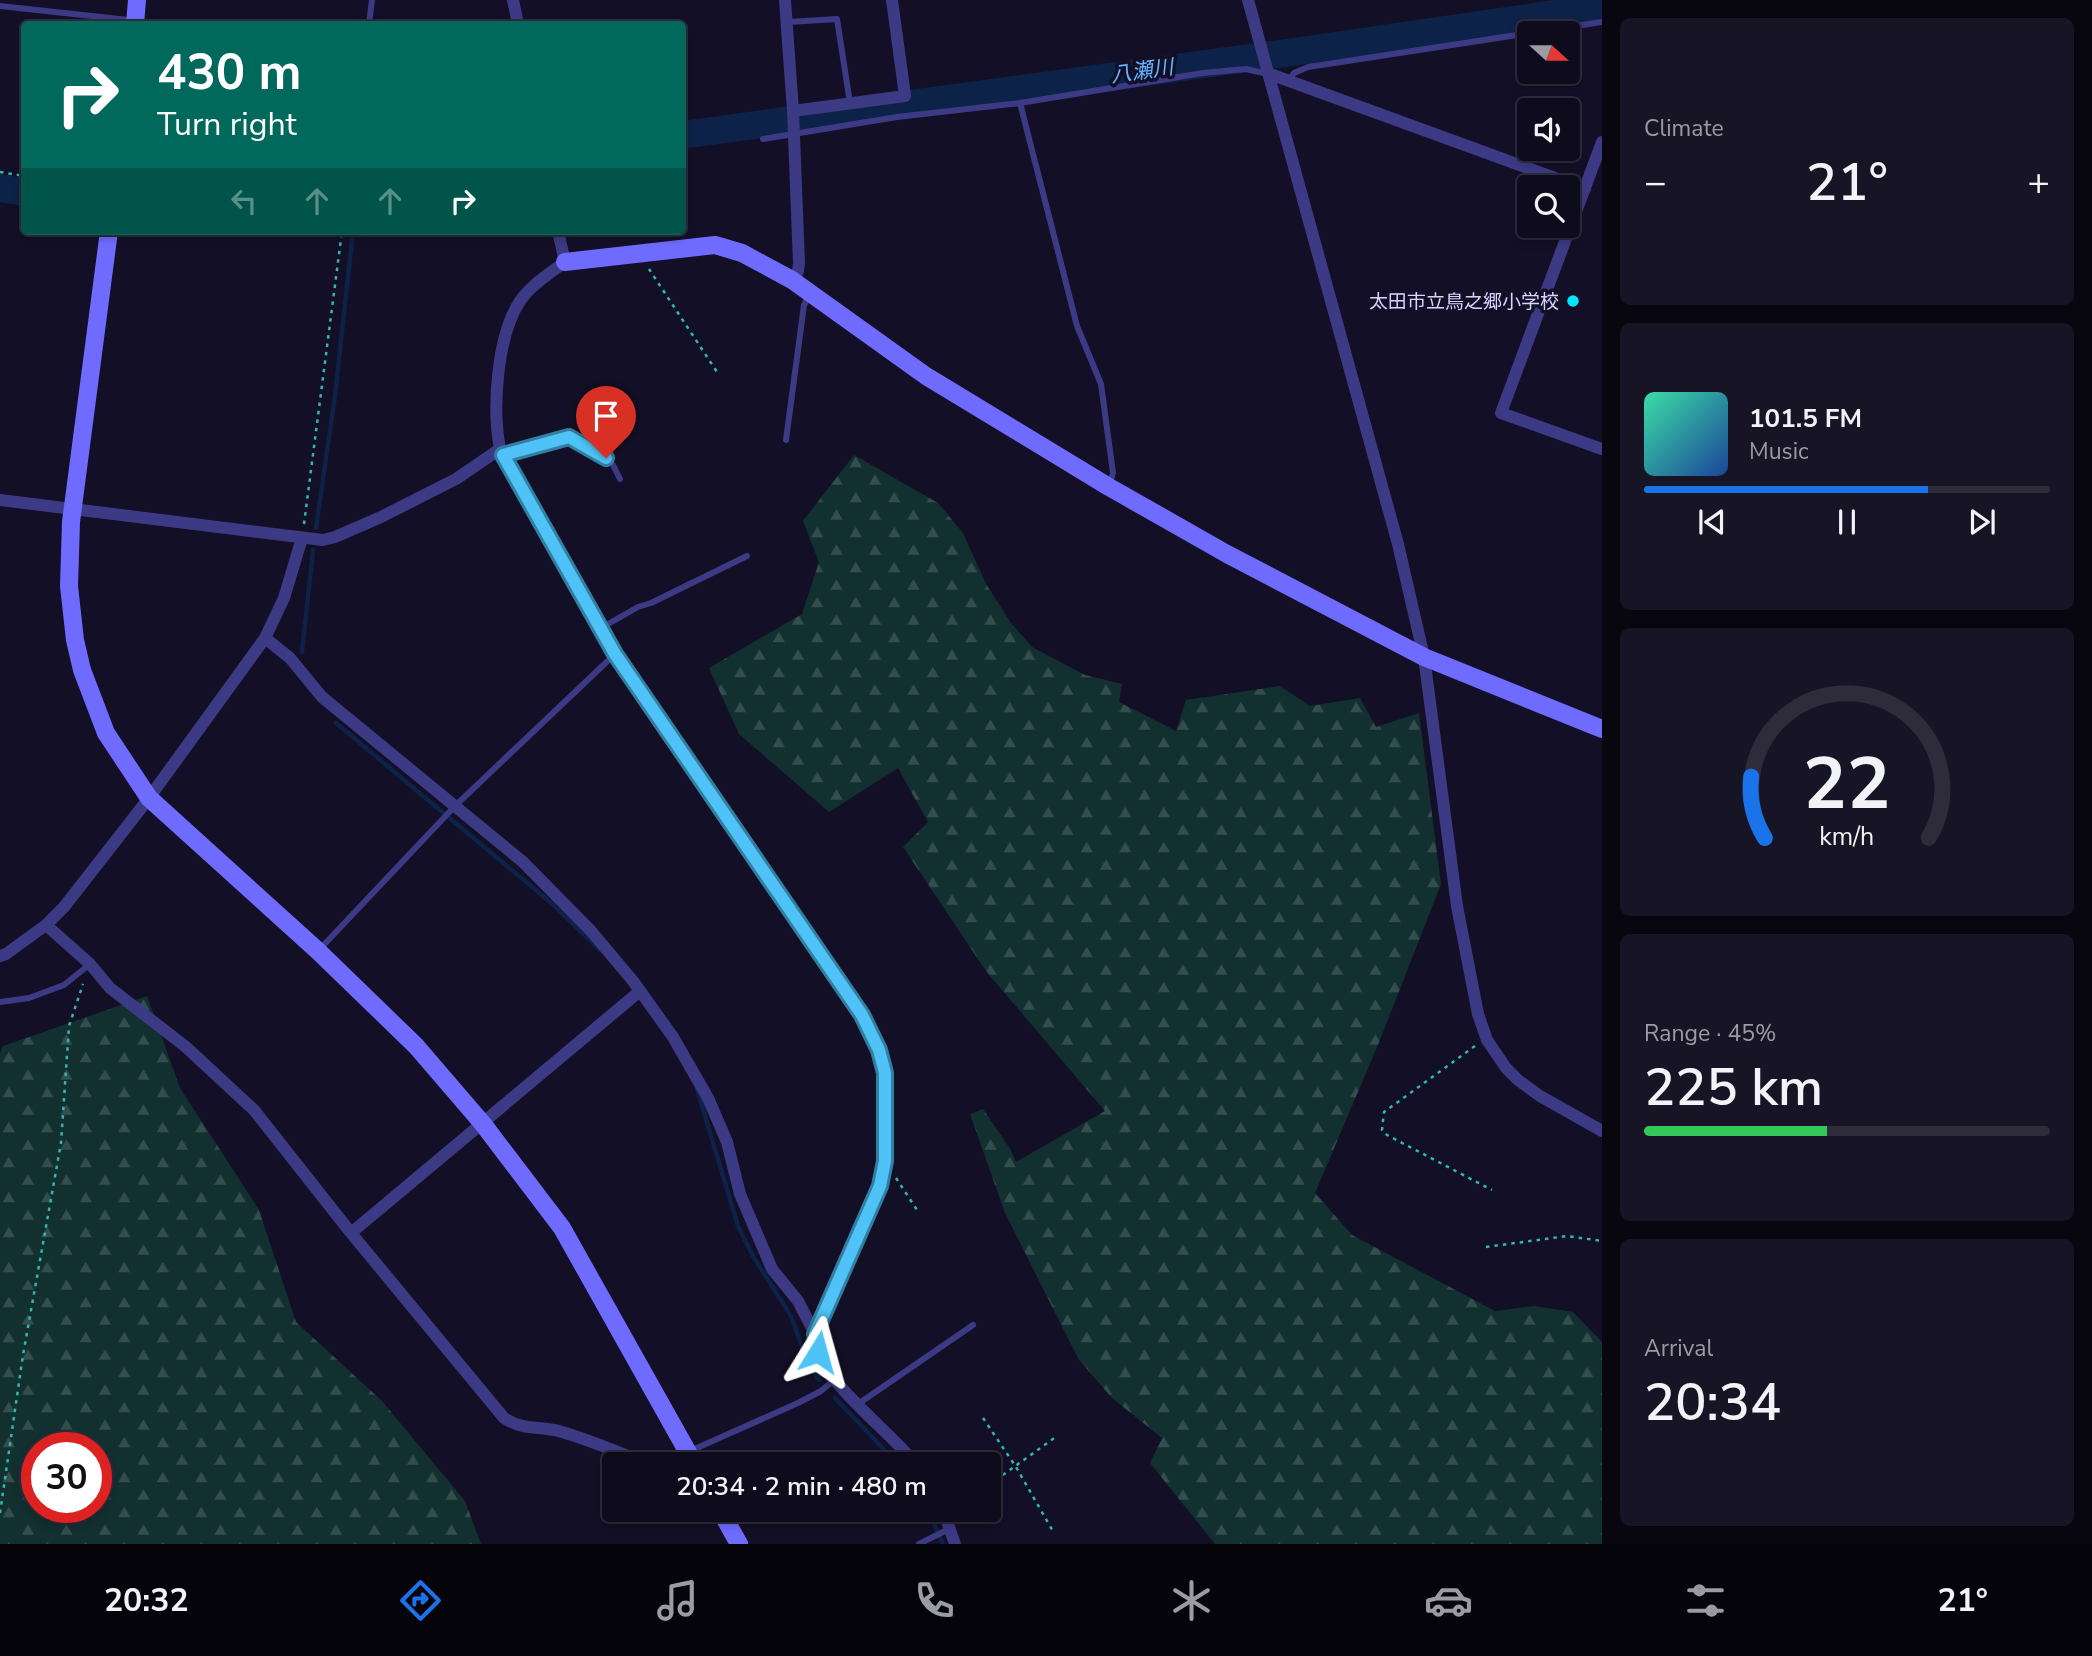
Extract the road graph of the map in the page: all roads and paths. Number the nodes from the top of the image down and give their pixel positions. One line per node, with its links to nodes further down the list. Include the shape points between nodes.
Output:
1 (137, 0): 9 (street)
2 (372, 0): 10 (lane)
3 (513, 0): 11 (street)
4 (785, 0): 12 (street)
5 (892, 0): 16 (street, via 905,96)
6 (1248, 0): 14 (street)
7 (0, 6): 8 (lane)
8 (119, 21)
9 (135, 21)
10 (369, 21)
11 (517, 21)
12 (787, 22): 16 (lane, via 837,19); 18 (street)
13 (1602, 22): 15 (lane, via 1308,67)
14 (1267, 69): 15 (street); 17 (lane, via 1203,73); 44 (street, via 1398,544)
15 (1287, 81): 23 (street)
16 (849, 103): 18 (street)
17 (1020, 103): 18 (lane, via 799,131); 36 (lane, via 1077,326 1101,384 1113,473)
18 (794, 123): 19 (lane); 29 (street, via 799,262)
19 (763, 139)
20 (1602, 142): 23 (street)
21 (0, 172): 22 (path)
22 (21, 176)
23 (1585, 188): 33 (street, via 1501,413)
24 (108, 235): 38 (street)
25 (341, 235): 39 (path)
26 (559, 235): 28 (street)
27 (642, 253): 28 (street); 29 (street, via 728,247); 31 (path)
28 (565, 262): 34 (street, via 527,293 513,316 499,367 496,425)
29 (792, 280): 30 (street)
30 (811, 292): 32 (lane, via 804,305); 36 (street, via 926,376)
31 (718, 372)
32 (786, 440)
33 (1602, 449)
34 (502, 452): 35 (lane, via 569,437 606,458); 39 (street, via 335,537); 41 (street)
35 (620, 479)
36 (1109, 487): 44 (street)
37 (0, 500): 38 (street)
38 (72, 509): 39 (street); 46 (street, via 69,586 82,670 106,733)
39 (302, 538): 42 (street, via 284,598)
40 (747, 556): 41 (lane)
41 (600, 629): 43 (street)
42 (265, 638): 46 (street); 47 (street, via 290,657 322,697)
43 (615, 654): 47 (lane); 57 (street, via 871,1030 885,1073)
44 (1424, 657): 45 (street); 54 (street, via 1457,906)
45 (1602, 729)
46 (149, 798): 48 (street); 49 (street)
47 (455, 806): 49 (lane); 52 (street, via 523,862 591,931)
48 (47, 925): 50 (street); 51 (street)
49 (318, 951): 55 (street, via 416,1046)
50 (0, 956)
51 (90, 964): 53 (lane, via 64,985 29,998); 60 (street, via 110,988 186,1047 254,1110); 75 (path, via 69,1026 61,1143)
52 (640, 991): 55 (street); 64 (street, via 708,1098 727,1142 740,1194 772,1269 798,1301)
53 (0, 1002)
54 (1487, 1040): 56 (street, via 1518,1080); 58 (path, via 1384,1112 1382,1130)
55 (483, 1124): 60 (street); 70 (street, via 562,1228)
56 (1602, 1131)
57 (885, 1161): 59 (path); 64 (street, via 880,1186)
58 (1492, 1191)
59 (919, 1213)
60 (351, 1233): 69 (street, via 503,1418 524,1427 559,1430)
61 (1602, 1241): 62 (path, via 1567,1236)
62 (1486, 1247)
63 (973, 1325): 66 (lane)
64 (815, 1334): 65 (street, via 818,1352)
65 (834, 1380): 66 (street); 71 (lane)
66 (858, 1404): 72 (street)
67 (983, 1418): 73 (path)
68 (1057, 1436): 73 (path)
69 (616, 1452)
70 (688, 1452)
71 (703, 1452)
72 (904, 1452)
73 (1016, 1466): 74 (path); 79 (path)
74 (1001, 1477)
75 (0, 1513)
76 (727, 1522): 80 (street)
77 (949, 1522): 78 (street)
78 (951, 1527): 81 (lane); 82 (street)
79 (1054, 1532)
80 (739, 1544)
81 (919, 1544)
82 (955, 1544)

